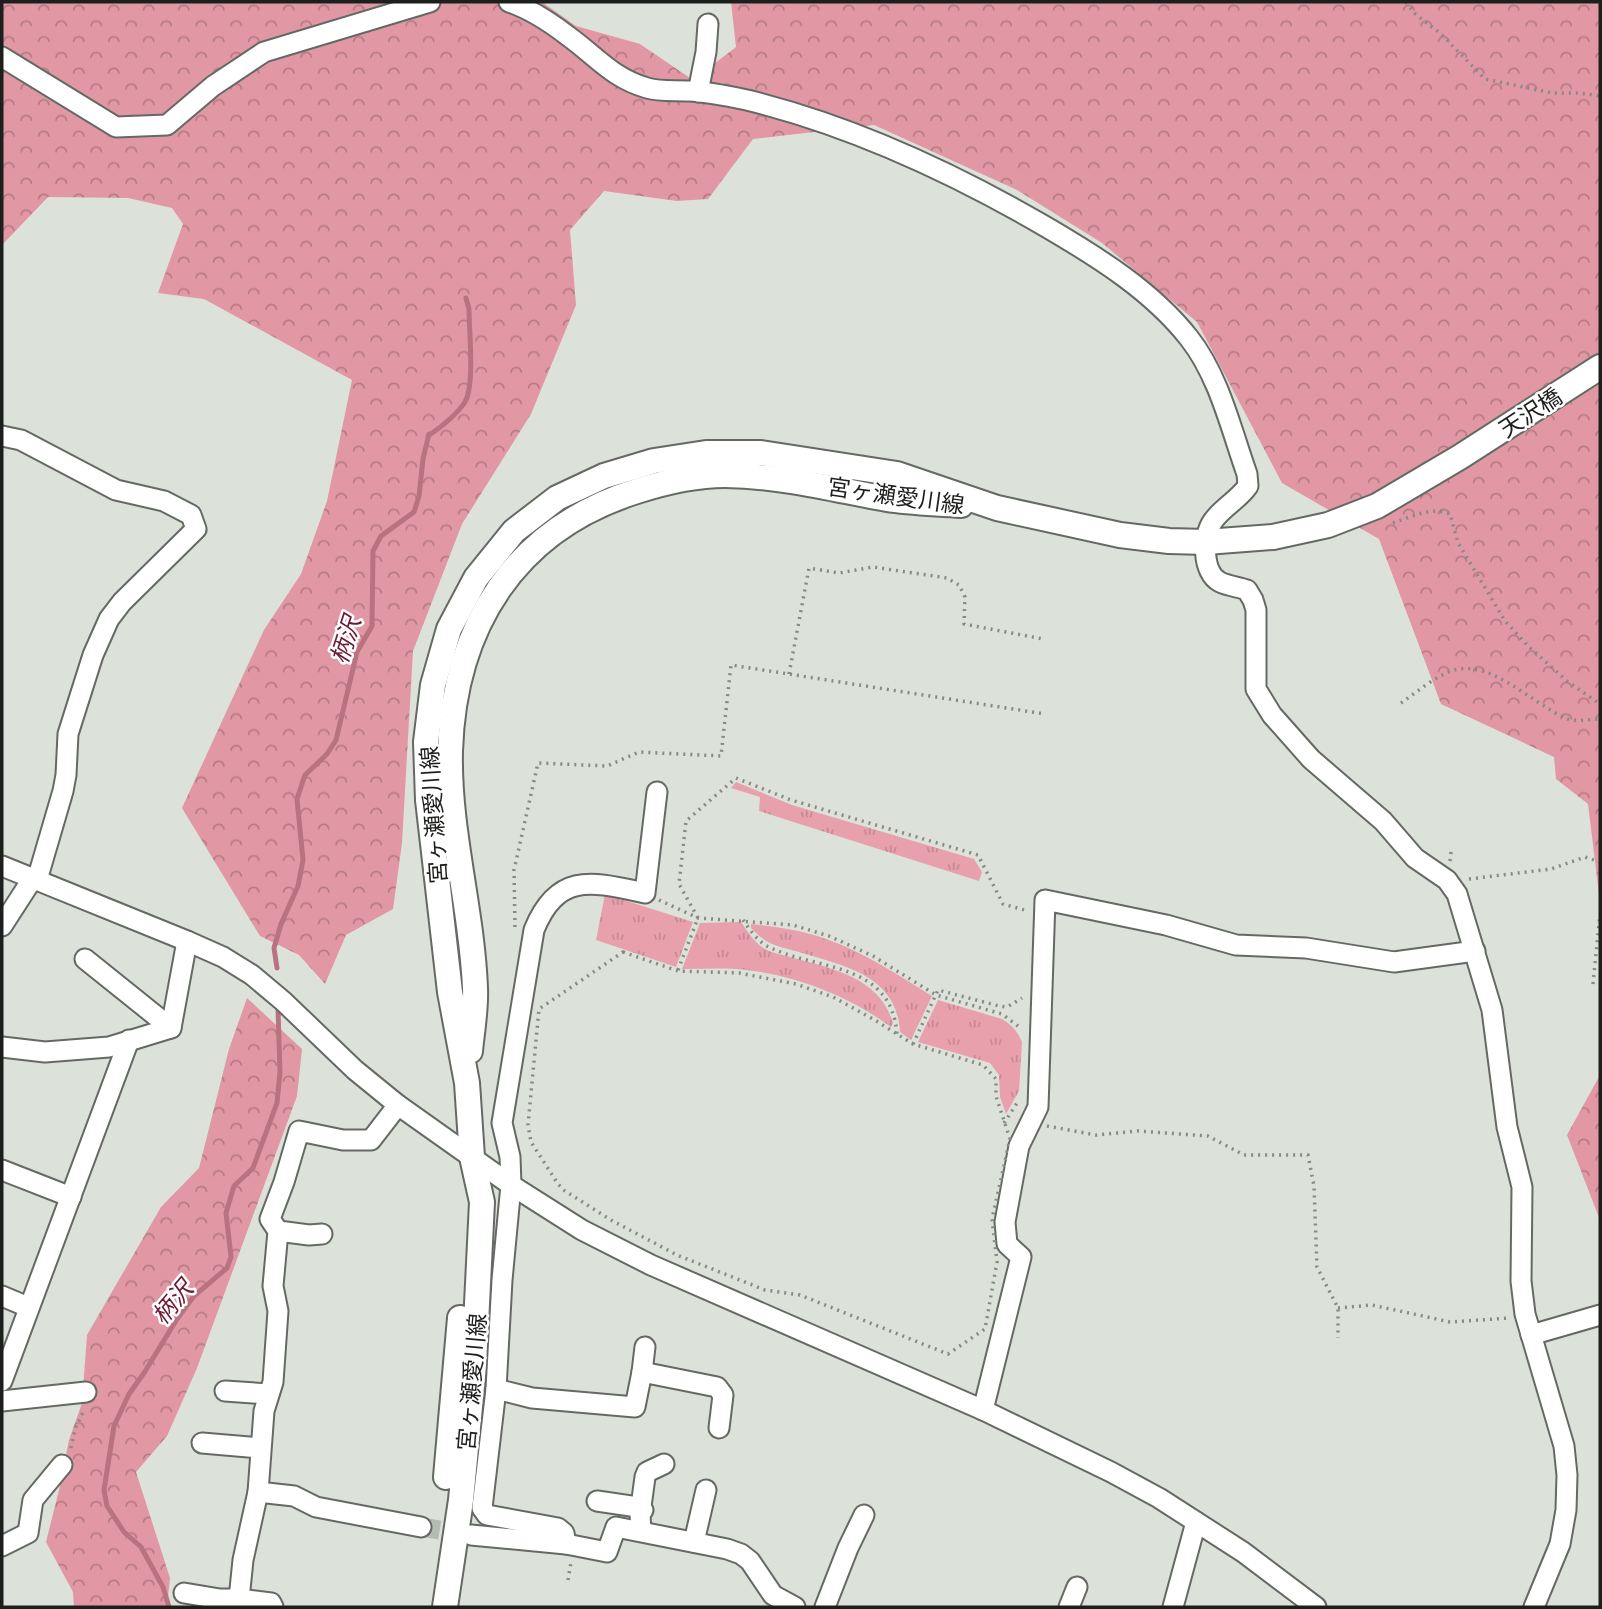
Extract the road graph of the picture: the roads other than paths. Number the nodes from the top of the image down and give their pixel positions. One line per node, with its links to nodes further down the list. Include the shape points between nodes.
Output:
1 (430, 2): 4 (street, via 264,52 167,125 116,127)
2 (509, 2): 5 (street, via 525,7 569,36 617,76 649,89)
3 (708, 24): 5 (street)
4 (2, 57)
5 (698, 92): 9 (street, via 790,112 910,156 1078,245 1158,303 1206,364 1247,474 1248,486 1210,524)
6 (1600, 367): 8 (main road, 天沢橋)
7 (2, 436): 12 (street, via 20,440 116,490 164,501 191,514 196,529 109,618 68,734 65,783)
8 (1461, 457): 9 (main road, 宮ヶ瀬愛川線, via 1377,506 1328,525 1273,537)
9 (1206, 542): 15 (street, via 1212,576 1247,590 1253,600 1256,689 1272,715 1311,759 1382,821 1415,858 1449,883 1457,894); 21 (main road, 宮ヶ瀬愛川線, via 1120,535 997,508 897,474 761,453 706,453 604,475 557,498 514,531 475,578 449,629 433,685 426,742 428,800 449,979 467,1083)
10 (657, 792): 23 (street, via 645,893 597,883 577,885 541,912 534,930 502,1123)
11 (2, 866): 12 (street)
12 (35, 879): 13 (street); 14 (street)
13 (2, 926)
14 (187, 941): 17 (street); 20 (street, via 252,975)
15 (1475, 951): 30 (street, via 1492,1010 1507,1127 1522,1186 1521,1281); 39 (street, via 1394,962 1306,947 1236,945 1045,900 1038,1107 1019,1146 1005,1222 1007,1244 1021,1257)
16 (85, 959): 17 (street)
17 (171, 1028): 18 (street)
18 (129, 1041): 19 (street, via 45,1052); 24 (street)
19 (2, 1046)
20 (398, 1105): 21 (street); 25 (street, via 371,1140 299,1131 270,1219)
21 (472, 1157): 23 (street); 48 (main road, 宮ヶ瀬愛川線, via 482,1202); 61 (main road, 宮ヶ瀬愛川線)
22 (2, 1170): 24 (street)
23 (511, 1185): 34 (street); 39 (street, via 582,1230 651,1265)
24 (71, 1197): 28 (street)
25 (278, 1231): 26 (street); 37 (street, via 273,1286 278,1311)
26 (321, 1234)
27 (2, 1296): 28 (street)
28 (28, 1307): 33 (street)
29 (1600, 1315): 30 (street)
30 (1531, 1335): 66 (street, via 1564,1446 1567,1475 1560,1544)
31 (645, 1348): 32 (street)
32 (642, 1372): 34 (street, via 635,1407 580,1411); 40 (street, via 718,1387)
33 (2, 1381)
34 (496, 1389): 48 (street)
35 (225, 1391): 37 (street)
36 (86, 1392): 38 (street)
37 (269, 1394): 42 (street)
38 (2, 1401)
39 (983, 1410): 50 (street, via 1111,1472)
40 (725, 1418)
41 (202, 1443): 42 (street)
42 (260, 1448): 46 (street)
43 (664, 1464): 49 (street, via 647,1472)
44 (62, 1465): 57 (street, via 33,1500 28,1533)
45 (706, 1490): 55 (street)
46 (258, 1492): 51 (street, via 294,1496 316,1507); 59 (street)
47 (597, 1501): 49 (street)
48 (471, 1508): 56 (street, via 487,1516 558,1528); 61 (main road, 宮ヶ瀬愛川線)
49 (643, 1510): 53 (street)
50 (1196, 1522): 64 (street); 65 (street)
51 (421, 1527)
52 (864, 1528): 63 (street)
53 (641, 1531): 55 (street); 56 (street, via 616,1527 607,1552)
54 (471, 1535): 56 (street)
55 (694, 1542): 62 (street, via 741,1554 773,1595)
56 (566, 1544)
57 (2, 1546)
58 (184, 1593): 59 (street)
59 (239, 1599): 60 (street)
60 (273, 1607)
61 (444, 1607)
62 (795, 1607)
63 (825, 1607)
64 (1173, 1607)
65 (1316, 1607)
66 (1534, 1607)

